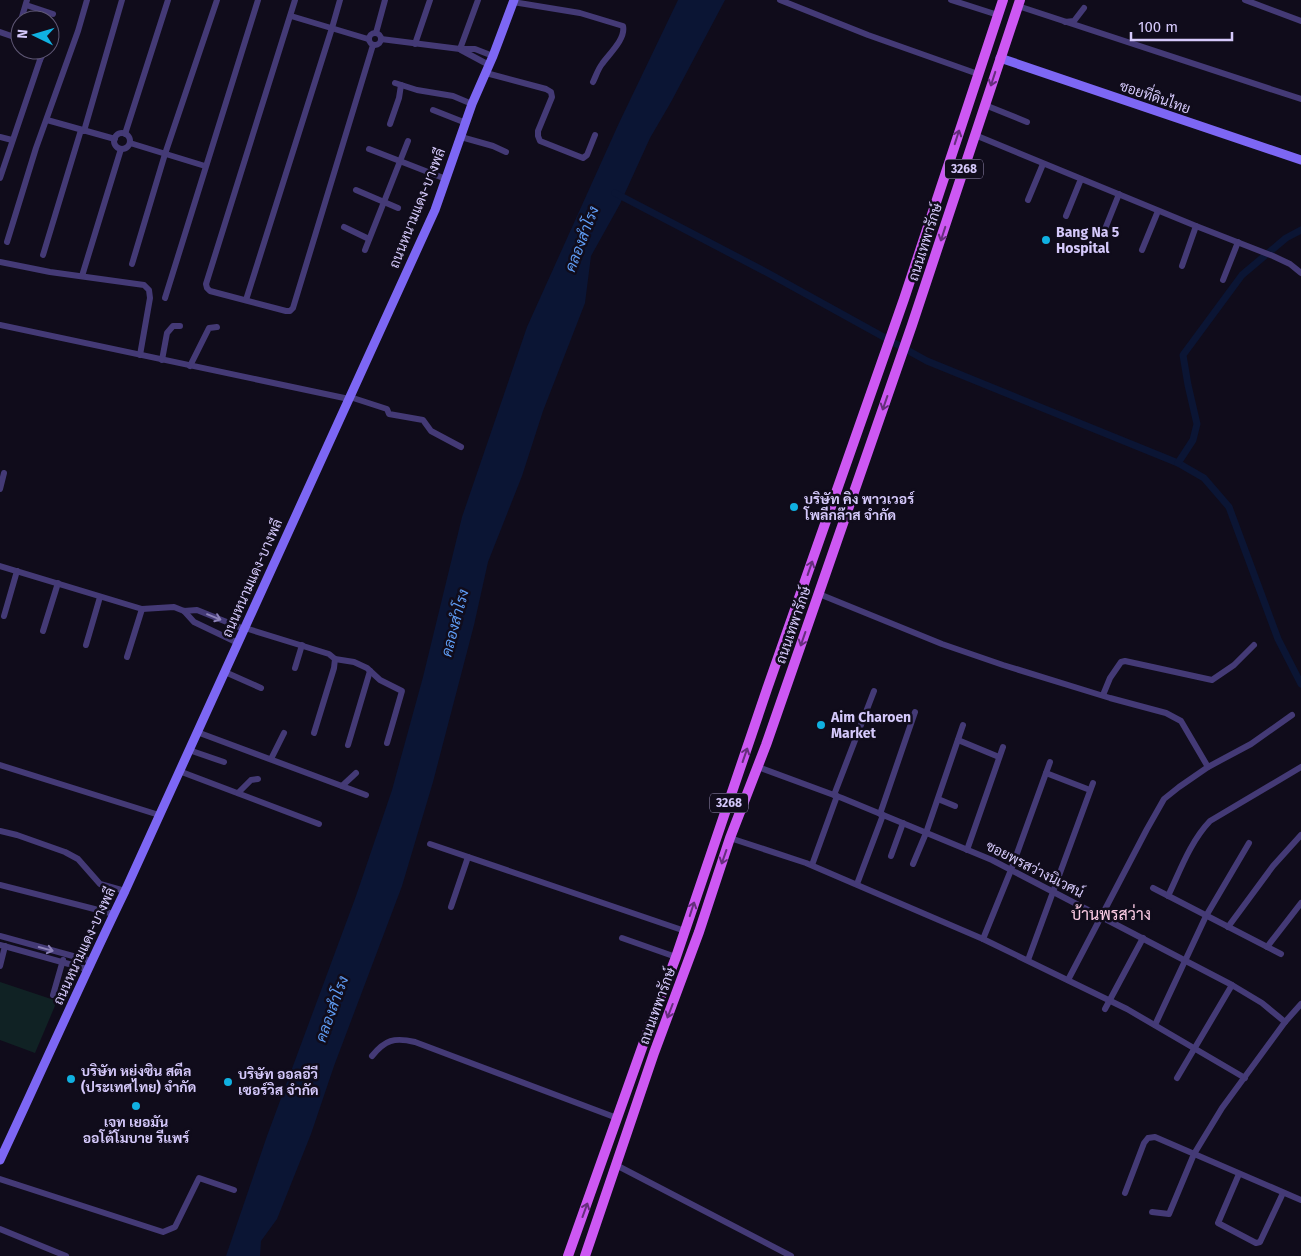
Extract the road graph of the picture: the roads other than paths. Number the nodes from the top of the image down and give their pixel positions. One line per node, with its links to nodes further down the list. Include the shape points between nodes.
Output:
1 (87, 0): 41 (street)
2 (122, 0): 45 (street)
3 (168, 0): 46 (street)
4 (217, 0): 58 (street)
5 (258, 0): 62 (street)
6 (295, 0): 21 (street)
7 (340, 0): 24 (street)
8 (385, 0): 25 (street)
9 (430, 0): 28 (street)
10 (478, 0): 30 (street)
11 (780, 0): 35 (street)
12 (951, 0): 20 (street)
13 (1003, 0): 20 (main road, ถนนเทพารักษ์ / 3268)
14 (1245, 0): 22 (street)
15 (513, 1): 31 (main road, ถนนหนามแดง-บางพลี); 36 (street, via 580,13 623,26 613,52 603,62)
16 (26, 2): 19 (street)
17 (1019, 3): 23 (street); 32 (main road, ถนนเทพารักษ์ / 3268)
18 (1084, 8): 23 (street, via 1074,21)
19 (44, 10)
20 (998, 15): 35 (main road, ถนนเทพารักษ์ / 3268)
21 (291, 16): 24 (street); 90 (street, via 206,284 210,290)
22 (1301, 21)
23 (1064, 23): 37 (street)
24 (332, 28): 26 (street); 90 (street)
25 (376, 33): 26 (street); 27 (street)
26 (368, 39): 29 (street)
27 (381, 40): 28 (street); 29 (street)
28 (415, 44): 30 (street)
29 (373, 45): 90 (street, via 293,308 286,311)
30 (460, 49): 31 (street, via 475,49); 34 (street)
31 (493, 56): 34 (main road, ถนนหนามแดง-บางพลี)
32 (1000, 58): 39 (main road, ถนนเทพารักษ์ / 3268, one-way to 39); 59 (main road, ซอยที่ดินไทย)
33 (40, 60): 52 (street)
34 (487, 69): 38 (main road, ถนนหนามแดง-บางพลี); 47 (street, via 551,92 538,131 540,141 583,158)
35 (978, 74): 182 (main road, ถนนเทพารักษ์ / 3268, one-way to 35)
36 (593, 82)
37 (1301, 98)
38 (472, 104): 42 (main road, ถนนหนามแดง-บางพลี); 44 (street, via 453,96 398,84 399,98)
39 (985, 105): 43 (street); 48 (main road, ถนนเทพารักษ์ / 3268)
40 (433, 110): 42 (street)
41 (47, 120): 45 (street); 77 (street)
42 (466, 122): 50 (main road, ถนนหนามแดง-บางพลี)
43 (1027, 122)
44 (390, 124)
45 (83, 130): 51 (street); 81 (street)
46 (125, 134): 51 (street); 54 (street, via 130,138)
47 (596, 135)
48 (975, 135): 61 (street); 104 (main road, ถนนเทพารักษ์ / 3268, one-way to 104)
49 (0, 136): 52 (street)
50 (461, 137): 57 (street); 64 (main road, ถนนหนามแดง-บางพลี)
51 (115, 139): 55 (street)
52 (12, 140): 63 (street)
53 (408, 141): 60 (street)
54 (130, 144): 55 (street); 58 (street)
55 (121, 148): 86 (street)
56 (369, 149): 60 (street)
57 (506, 152)
58 (164, 154): 62 (street); 83 (street)
59 (1301, 160)
60 (400, 161): 64 (street); 69 (street)
61 (1043, 164): 65 (street); 68 (street)
62 (205, 166): 89 (street)
63 (0, 177)
64 (446, 179): 97 (main road, ถนนหนามแดง-บางพลี)
65 (1081, 179): 67 (street); 72 (street)
66 (356, 190): 69 (street)
67 (1119, 194): 71 (street); 75 (street)
68 (1028, 200)
69 (384, 201): 70 (street); 76 (street)
70 (398, 208)
71 (1158, 211): 73 (street); 80 (street)
72 (1066, 216)
73 (1196, 226): 78 (street); 84 (street)
74 (344, 227): 76 (street)
75 (1103, 234)
76 (369, 240): 79 (street)
77 (7, 242)
78 (1238, 242): 85 (street, via 1290,264); 88 (street)
79 (365, 250)
80 (1142, 250)
81 (43, 255)
82 (0, 262): 86 (street)
83 (132, 264)
84 (1182, 266)
85 (1300, 272): 87 (street)
86 (82, 276): 94 (street, via 144,285 149,290)
87 (1301, 278)
88 (1224, 280)
89 (165, 298)
90 (246, 300)
91 (0, 325): 94 (street)
92 (180, 326): 95 (street, via 173,326 167,333)
93 (216, 327): 96 (street, via 209,328)
94 (140, 355): 95 (street)
95 (162, 360): 96 (street)
96 (190, 366): 97 (street)
97 (349, 398): 98 (street, via 387,409 389,414 423,420 431,431); 109 (main road, ถนนหนามแดง-บางพลี)
98 (461, 447)
99 (4, 474): 100 (street)
100 (0, 489)
101 (0, 566): 102 (street)
102 (17, 571): 103 (street); 108 (street)
103 (58, 583): 105 (street); 110 (street)
104 (819, 594): 122 (street, via 942,644); 139 (main road, ถนนเทพารักษ์ / 3268, one-way to 139)
105 (100, 596): 106 (street); 114 (street)
106 (142, 609): 107 (street, via 174,607); 115 (street)
107 (184, 611): 109 (street, one-way to 109, via 197,610); 111 (street, via 194,622)
108 (4, 616)
109 (244, 628): 111 (main road, ถนนหนามแดง-บางพลี); 112 (street)
110 (44, 631)
111 (238, 642): 119 (main road, ถนนหนามแดง-บางพลี)
112 (302, 645): 116 (street); 117 (street)
113 (1254, 645): 122 (street, via 1234,665 1212,680 1121,662)
114 (86, 646)
115 (127, 657)
116 (335, 659): 118 (street, via 354,662); 128 (street)
117 (295, 668)
118 (370, 671): 130 (street); 131 (street, via 402,691)
119 (225, 672): 120 (street); 126 (main road, ถนนหนามแดง-บางพลี)
120 (261, 688)
121 (874, 691): 151 (street)
122 (1103, 695): 140 (street, via 1166,713 1182,721)
123 (915, 712): 154 (street)
124 (1292, 715): 140 (street, via 1251,744)
125 (964, 724): 129 (street)
126 (197, 732): 133 (main road, ถนนหนามแดง-บางพลี); 135 (street)
127 (284, 733): 135 (street)
128 (314, 733)
129 (958, 740): 134 (street); 152 (street)
130 (348, 744)
131 (387, 744)
132 (1003, 747): 134 (street)
133 (189, 750): 136 (street); 142 (main road, ถนนหนามแดง-บางพลี)
134 (1000, 757): 164 (street)
135 (271, 759): 147 (street)
136 (224, 762)
137 (1050, 762): 143 (street)
138 (0, 765): 155 (street)
139 (758, 767): 151 (street, ซอยพรสว่างนิเวศน์); 161 (main road, ถนนเทพารักษ์ / 3268)
140 (1208, 767): 180 (street, via 1164,799)
141 (1301, 767): 175 (street, via 1210,821 1193,845)
142 (179, 771): 149 (street); 155 (main road, ถนนหนามแดง-บางพลี)
143 (1046, 772): 148 (street); 169 (street)
144 (356, 773): 147 (street)
145 (258, 779): 149 (street, via 252,780)
146 (1093, 783): 148 (street)
147 (342, 786): 150 (street)
148 (1090, 790): 174 (street)
149 (238, 793): 157 (street)
150 (366, 795)
151 (836, 796): 154 (street, ซอยพรสว่างนิเวศน์); 168 (street)
152 (938, 799): 153 (street); 159 (street)
153 (955, 806)
154 (882, 814): 156 (street, ซอยพรสว่างนิเวศน์); 170 (street)
155 (159, 815): 173 (main road, ถนนหนามแดง-บางพลี)
156 (902, 823): 159 (street, ซอยพรสว่างนิเวศน์); 165 (street)
157 (319, 824)
158 (0, 831): 173 (street, via 64,852 78,859 100,884)
159 (926, 833): 164 (street, ซอยพรสว่างนิเวศน์); 167 (street)
160 (1301, 835): 181 (street)
161 (730, 838): 168 (street); 212 (main road, ถนนเทพารักษ์ / 3268, one-way to 212)
162 (1249, 843): 179 (street)
163 (430, 844): 166 (street)
164 (967, 850): 169 (street, ซอยพรสว่างนิเวศน์)
165 (891, 856)
166 (468, 857): 177 (street); 182 (street)
167 (913, 864)
168 (812, 865): 170 (street)
169 (1011, 870): 174 (street, ซอยพรสว่างนิเวศน์); 185 (street)
170 (857, 884): 185 (street)
171 (0, 885): 178 (street)
172 (1153, 888): 175 (street)
173 (125, 891): 178 (main road, ถนนหนามแดง-บางพลี)
174 (1052, 891): 180 (street, ซอยพรสว่างนิเวศน์); 192 (street)
175 (1168, 896): 179 (street)
176 (1301, 903): 188 (street)
177 (451, 907)
178 (114, 914): 195 (main road, ถนนหนามแดง-บางพลี)
179 (1206, 916): 181 (street); 193 (street)
180 (1102, 917): 186 (street, ซอยพรสว่างนิเวศน์); 197 (street)
181 (1228, 926): 188 (street)
182 (685, 931): 191 (main road, ถนนเทพารักษ์ / 3268)
183 (0, 936): 189 (street, one-way to 189)
184 (622, 938): 191 (street)
185 (983, 938): 192 (street)
186 (1143, 938): 193 (street, ซอยพรสว่างนิเวศน์); 200 (street)
187 (3, 945): 194 (street); 196 (street)
188 (1267, 947): 190 (street)
189 (65, 954): 194 (street); 195 (street)
190 (1281, 954)
191 (676, 957): 209 (main road, ถนนเทพารักษ์ / 3268)
192 (1028, 960): 197 (street)
193 (1186, 961): 198 (street, ซอยพรสว่างนิเวศน์); 204 (street)
194 (62, 962): 195 (street); 199 (street)
195 (89, 965): 211 (main road, ถนนหนามแดง-บางพลี)
196 (0, 966)
197 (1068, 980): 200 (street)
198 (1232, 985): 203 (street, ซอยพรสว่างนิเวศน์); 205 (street)
199 (53, 995)
200 (1110, 1001): 202 (street); 204 (street)
201 (1301, 1004): 203 (street)
202 (1105, 1009)
203 (1285, 1022): 208 (street)
204 (1155, 1025): 205 (street)
205 (1195, 1048): 207 (street); 208 (street)
206 (372, 1056): 209 (street, via 385,1042 407,1040)
207 (1176, 1078)
208 (1245, 1078): 210 (street)
209 (617, 1118): 222 (main road, ถนนเทพารักษ์ / 3268, one-way to 209)
210 (1194, 1154): 213 (street); 216 (street, via 1155,1137 1148,1138); 219 (street, via 1169,1214)
211 (0, 1160)
212 (616, 1165): 223 (main road, ถนนเทพารักษ์ / 3268); 224 (street)
213 (1240, 1174): 217 (street); 217 (street, via 1218,1222 1256,1243 1260,1242)
214 (0, 1179): 215 (street, via 163,1232 175,1227 199,1178)
215 (234, 1190)
216 (1125, 1193)
217 (1283, 1193): 218 (street)
218 (1301, 1200)
219 (1152, 1212)
220 (0, 1229): 221 (street)
221 (66, 1256)
222 (568, 1256)
223 (585, 1256)
224 (791, 1256)

